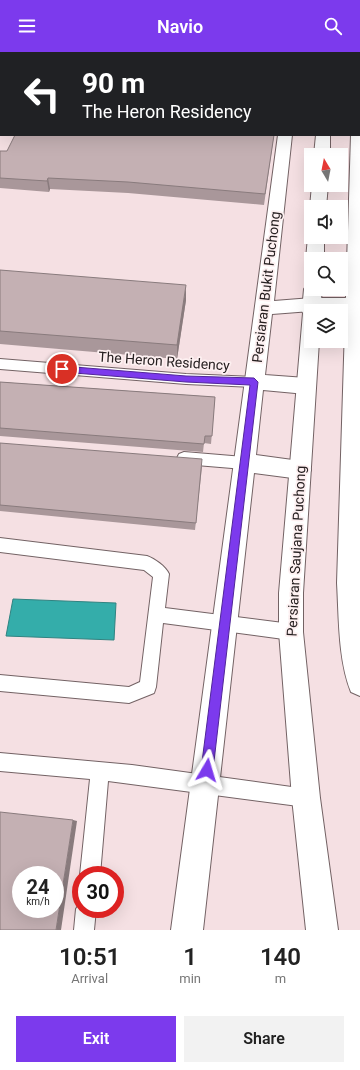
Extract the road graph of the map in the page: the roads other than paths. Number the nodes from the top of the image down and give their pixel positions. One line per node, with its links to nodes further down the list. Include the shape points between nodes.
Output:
1 (285, 136): 7 (street, Persiaran Bukit Puchong)
2 (323, 136): 4 (street)
3 (358, 136): 5 (street)
4 (322, 148)
5 (357, 305): 20 (street, via 349,583 353,642)
6 (304, 306): 7 (street)
7 (264, 308): 10 (street, Persiaran Bukit Puchong)
8 (309, 348): 11 (street, Persiaran Saujana Puchong)
9 (0, 364): 10 (lane, The Heron Residency)
10 (254, 382): 11 (street); 13 (street, Persiaran Bukit Puchong)
11 (306, 386): 14 (street, Persiaran Saujana Puchong)
12 (173, 458): 13 (lane)
13 (244, 463): 14 (street); 17 (street, Persiaran Bukit Puchong)
14 (300, 470): 18 (street, Persiaran Saujana Puchong, via 291,593)
15 (0, 545): 16 (lane, via 147,563 161,574)
16 (157, 615): 17 (lane); 19 (lane, via 148,687 129,695)
17 (225, 624): 18 (lane); 23 (street, Persiaran Bukit Puchong)
18 (291, 632): 24 (street, Persiaran Saujana Puchong)
19 (0, 683)
20 (360, 683)
21 (0, 762): 22 (lane)
22 (100, 771): 23 (lane); 25 (lane)
23 (205, 785): 24 (lane); 28 (street, Persiaran Bukit Puchong)
24 (306, 798): 29 (street, Persiaran Saujana Puchong)
25 (91, 866)
26 (85, 918): 27 (lane)
27 (84, 930)
28 (187, 930)
29 (322, 930)

